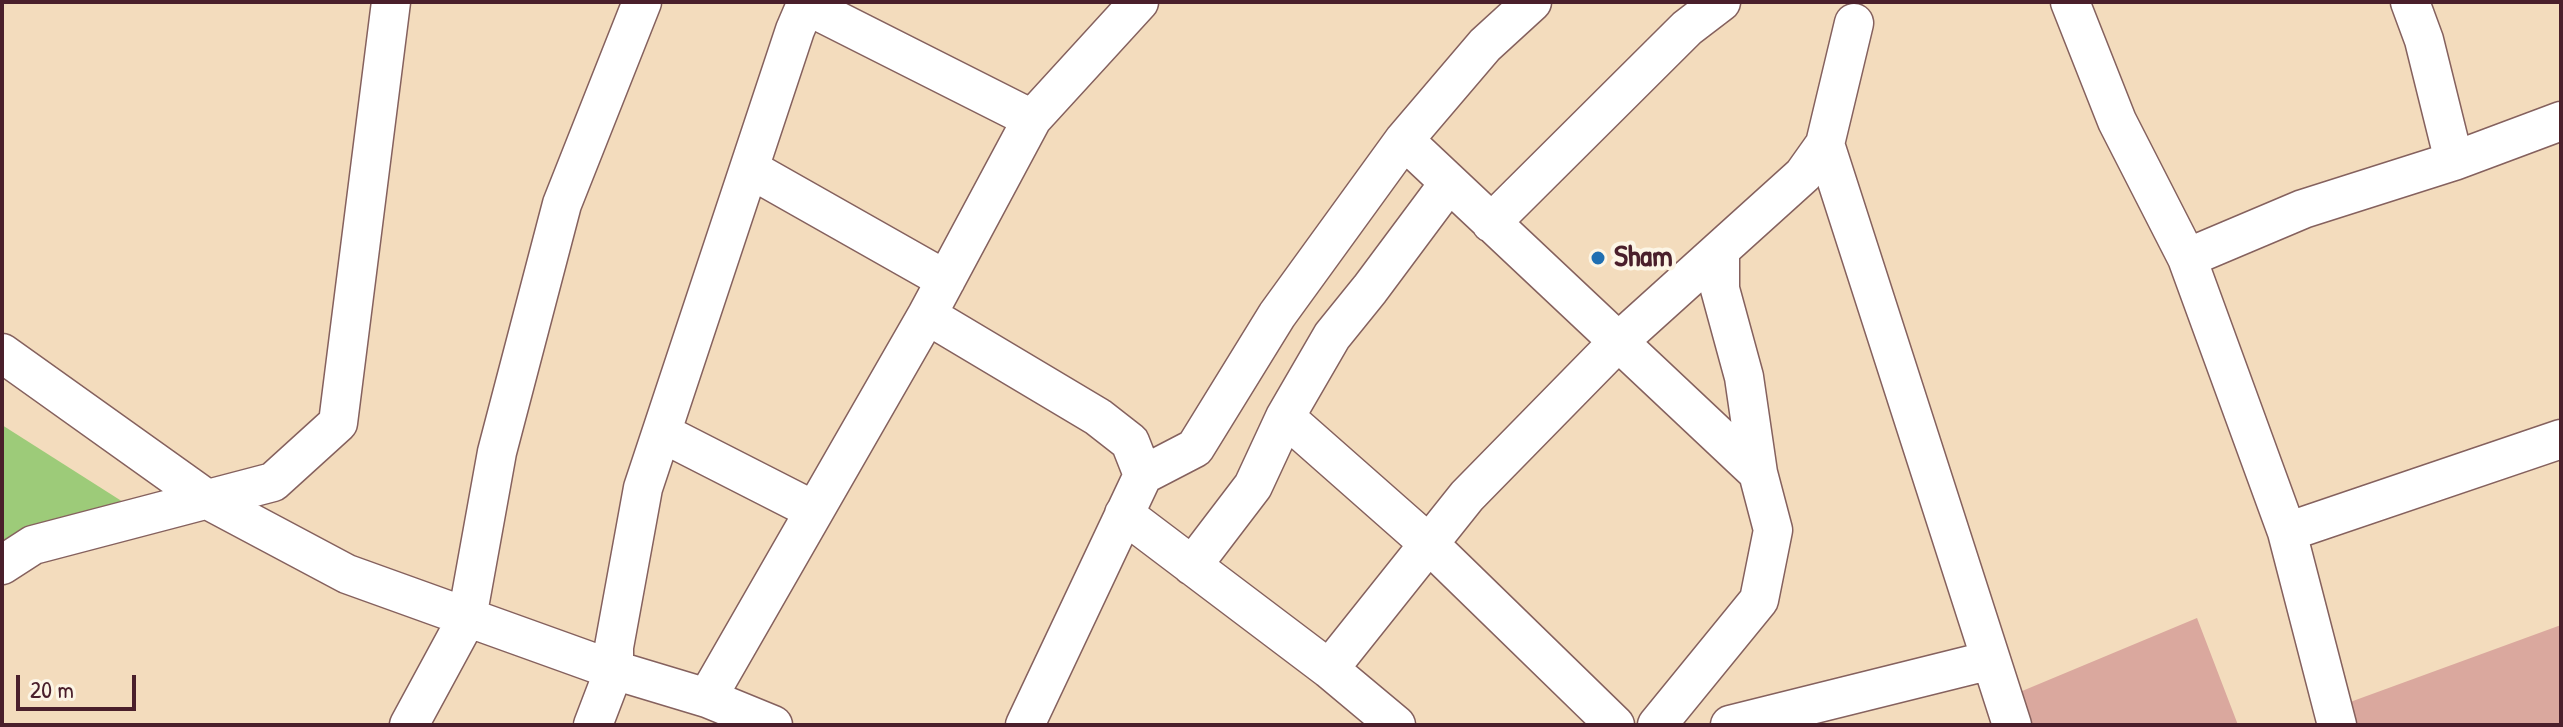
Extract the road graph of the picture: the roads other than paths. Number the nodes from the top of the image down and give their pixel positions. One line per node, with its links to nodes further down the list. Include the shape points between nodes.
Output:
1 (391, 2): 29 (street, via 338,423 273,482)
2 (642, 2): 36 (street, via 562,204 497,452)
3 (1139, 2): 10 (street)
4 (1532, 2): 12 (street, via 1485,45)
5 (1721, 2): 17 (street, via 1687,28)
6 (2070, 2): 19 (street, via 2117,121)
7 (2410, 2): 14 (street)
8 (806, 4): 10 (street); 15 (street)
9 (1854, 23): 13 (street)
10 (1032, 119): 20 (street)
11 (2561, 121): 14 (street)
12 (1404, 140): 16 (street); 28 (street, via 1277,315 1195,448)
13 (1825, 144): 18 (street, via 1803,175); 37 (street)
14 (2454, 161): 19 (street, via 2303,209)
15 (750, 169): 20 (street); 25 (street)
16 (1449, 183): 17 (street); 24 (street, via 1332,336)
17 (1491, 223): 22 (street)
18 (1720, 252): 22 (street); 27 (street, via 1720,289 1744,377)
19 (2187, 258): 32 (street)
20 (946, 280): 21 (street)
21 (927, 315): 28 (street, via 1098,417 1130,442); 30 (street)
22 (1618, 342): 27 (street); 33 (street, via 1467,496)
23 (2, 353): 29 (street)
24 (1285, 417): 33 (street); 35 (street, via 1253,486)
25 (662, 433): 30 (street); 39 (street, via 643,488)
26 (2561, 439): 32 (street)
27 (1758, 473): 47 (street, via 1773,530 1759,600)
28 (1143, 475): 31 (street)
29 (208, 500): 34 (street, via 33,545); 36 (street, via 347,574)
30 (813, 510): 40 (street)
31 (1124, 514): 35 (street); 44 (street)
32 (2287, 532): 50 (street)
33 (1429, 544): 38 (street); 46 (street)
34 (2, 565)
35 (1192, 566): 38 (street)
36 (467, 618): 39 (street); 41 (street)
37 (1991, 660): 48 (street); 49 (street)
38 (1329, 669): 45 (street)
39 (614, 670): 40 (street); 42 (street)
40 (707, 698): 43 (street)
41 (409, 725)
42 (593, 725)
43 (773, 725)
44 (1025, 725)
45 (1396, 725)
46 (1615, 725)
47 (1657, 725)
48 (1730, 725)
49 (2012, 725)
50 (2337, 725)

